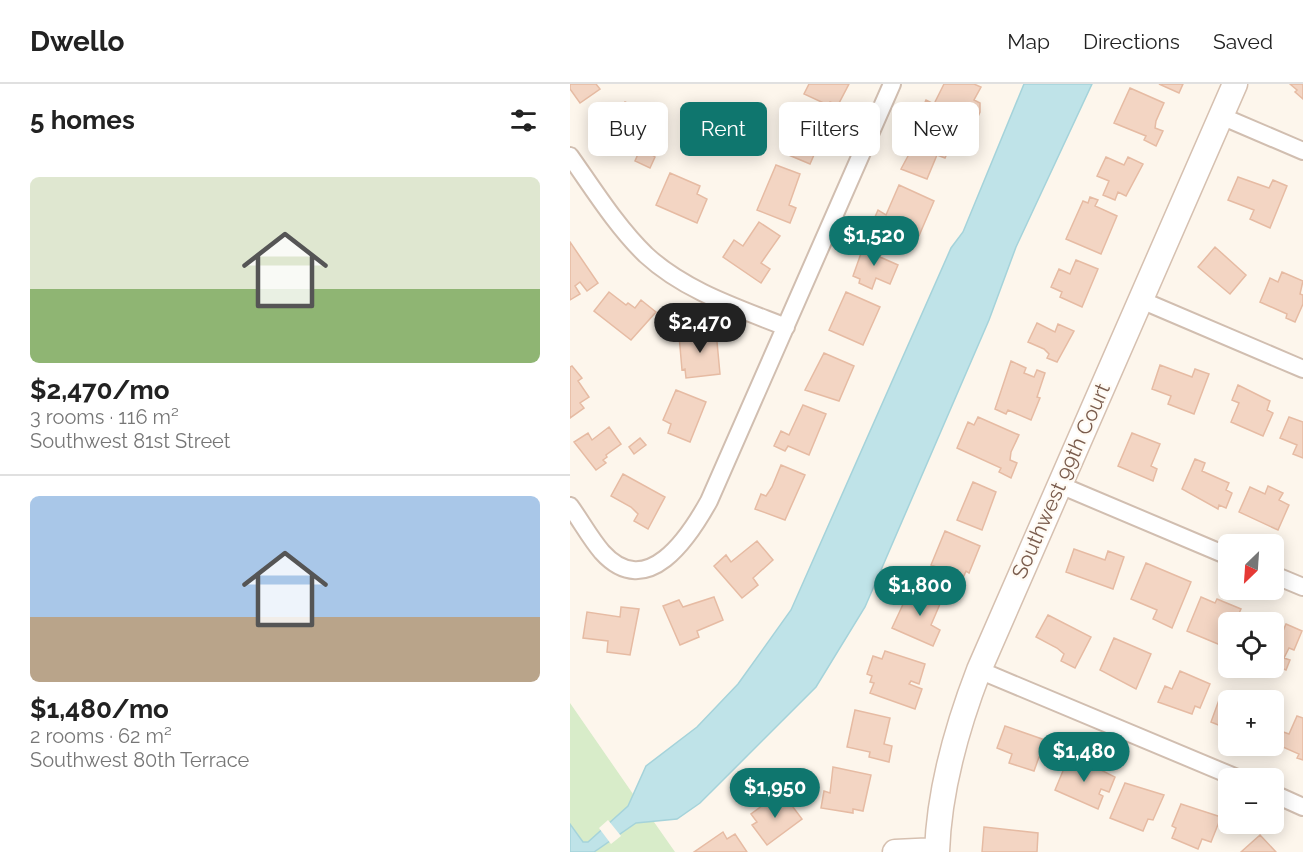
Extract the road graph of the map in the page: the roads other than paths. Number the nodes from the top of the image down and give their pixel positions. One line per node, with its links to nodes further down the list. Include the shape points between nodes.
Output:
1 (892, 84): 7 (street)
2 (1235, 84): 3 (street, Southwest 99th Court)
3 (1221, 116): 4 (street); 6 (street, Southwest 99th Court)
4 (1303, 151)
5 (570, 156): 7 (street, via 630,238 664,270 698,291)
6 (1141, 300): 8 (street); 9 (street, Southwest 99th Court)
7 (786, 327): 10 (street, via 710,501 679,546 659,564 639,570 609,558)
8 (1303, 369)
9 (1060, 486): 11 (street); 14 (street, Southwest 99th Court)
10 (570, 506)
11 (1218, 552)
12 (1284, 579): 13 (street)
13 (1303, 587)
14 (979, 670): 15 (street); 18 (street, Southwest 99th Court, via 956,741)
15 (1218, 770)
16 (1284, 798): 17 (street)
17 (1303, 807)
18 (937, 851): 19 (street, Southwest 99th Court)
19 (895, 852)

